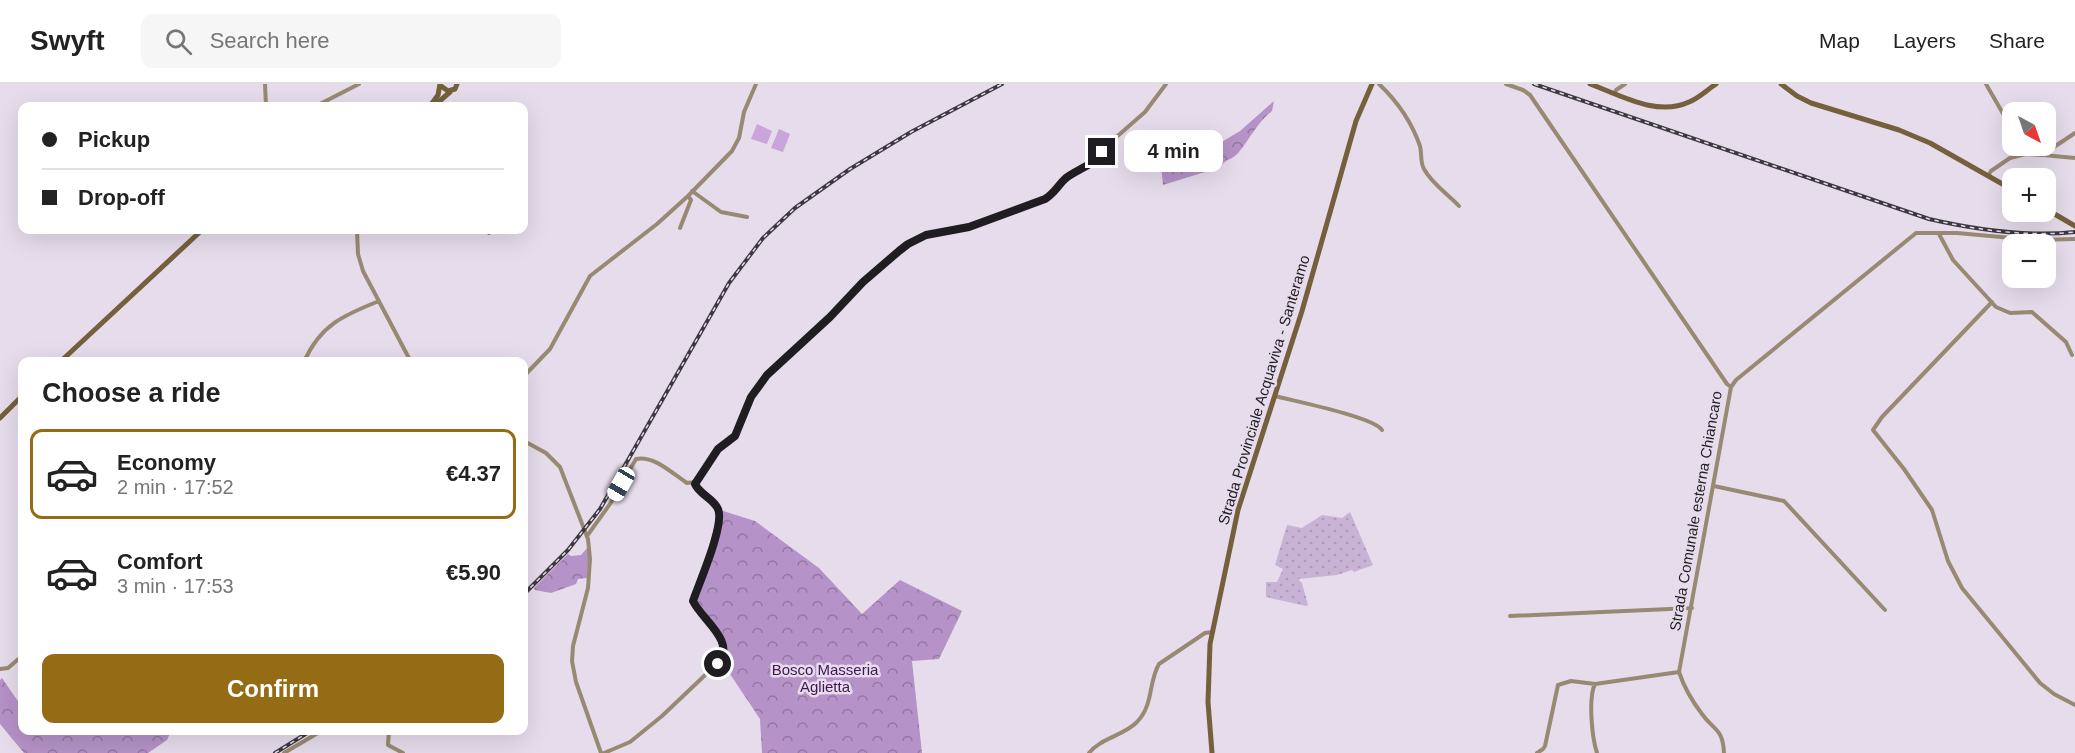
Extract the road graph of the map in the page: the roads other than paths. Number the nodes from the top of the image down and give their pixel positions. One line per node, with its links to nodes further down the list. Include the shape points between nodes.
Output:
1 (265, 84): 17 (street)
2 (359, 84): 14 (street)
3 (440, 84): 15 (main road, via 445,91); 19 (main road)
4 (756, 84): 29 (street, via 734,148)
5 (1166, 84): 53 (street, via 1145,112 1097,159 1069,176 1050,196 969,227 926,235 899,251 767,375 751,397 735,436 720,446)
6 (1372, 84): 48 (main road, Strada Provinciale Acquaviva - Santeramo, via 1349,143)
7 (1379, 84): 31 (street, via 1404,113 1419,145 1425,172)
8 (1506, 84): 47 (street, Strada Comunale esterna Chiancaro, via 1530,95)
9 (1590, 84): 16 (main road)
10 (1625, 84): 16 (street)
11 (1716, 84): 16 (main road, via 1691,102 1673,106 1646,105)
12 (1780, 84): 27 (main road, via 1814,104 1930,143)
13 (1986, 84): 21 (street)
14 (351, 86): 18 (street)
15 (456, 87): 20 (main road)
16 (1614, 93)
17 (266, 102)
18 (323, 102)
19 (434, 102)
20 (437, 102)
21 (2002, 112)
22 (2075, 133): 23 (street)
23 (2056, 146)
24 (2018, 156): 27 (street)
25 (2053, 156): 26 (street)
26 (2075, 158)
27 (1988, 176): 28 (main road)
28 (2002, 184)
29 (692, 191): 30 (street); 33 (street, via 721,212)
30 (688, 196): 35 (street, via 691,200); 46 (street, via 590,276 550,349)
31 (1459, 206)
32 (2056, 215): 34 (main road)
33 (747, 217)
34 (2075, 226)
35 (680, 228)
36 (198, 234): 43 (main road)
37 (357, 234): 40 (street, via 360,262)
38 (1939, 234): 39 (street); 41 (street, via 1953,260); 47 (street, via 1912,234)
39 (2075, 239)
40 (379, 301): 44 (street, via 338,319 316,341); 45 (street)
41 (1992, 302): 42 (street, via 2006,312 2032,312 2066,342); 64 (street, via 1873,430 1932,510 1948,561 1962,588 2040,683)
42 (2072, 355)
43 (65, 357)
44 (307, 357)
45 (408, 357)
46 (528, 372)
47 (1731, 387): 54 (street, Strada Comunale esterna Chiancaro)
48 (1275, 396): 51 (street, via 1350,415); 59 (main road, Strada Provinciale Acquaviva - Santeramo, via 1238,510)
49 (18, 400): 50 (main road)
50 (0, 417)
51 (1382, 430)
52 (528, 443): 55 (street, via 560,467)
53 (696, 481): 55 (street, via 687,483 664,467 636,459); 69 (street, via 696,488 717,508 719,517 693,603 721,639 722,660 630,742)
54 (1714, 486): 56 (street, Strada Comunale esterna Chiancaro); 57 (street, via 1784,501)
55 (587, 536): 69 (street, via 590,575 572,661)
56 (1692, 608): 58 (street); 62 (street, Strada Comunale esterna Chiancaro)
57 (1885, 610)
58 (1510, 616)
59 (1212, 632): 70 (street, via 1161,663 1149,704 1138,720); 71 (main road, Strada Provinciale Acquaviva - Santeramo, via 1208,664)
60 (18, 659): 61 (street)
61 (0, 669)
62 (1679, 672): 63 (street); 74 (street, via 1698,709 1720,733)
63 (1594, 684): 72 (street, via 1571,681 1558,685 1545,746); 73 (street, via 1592,724)
64 (2075, 705)
65 (315, 735): 67 (street)
66 (388, 735): 68 (street, via 387,745)
67 (284, 753)
68 (403, 753)
69 (602, 753)
70 (1089, 753)
71 (1212, 753)
72 (1537, 753)
73 (1597, 753)
74 (1724, 753)

